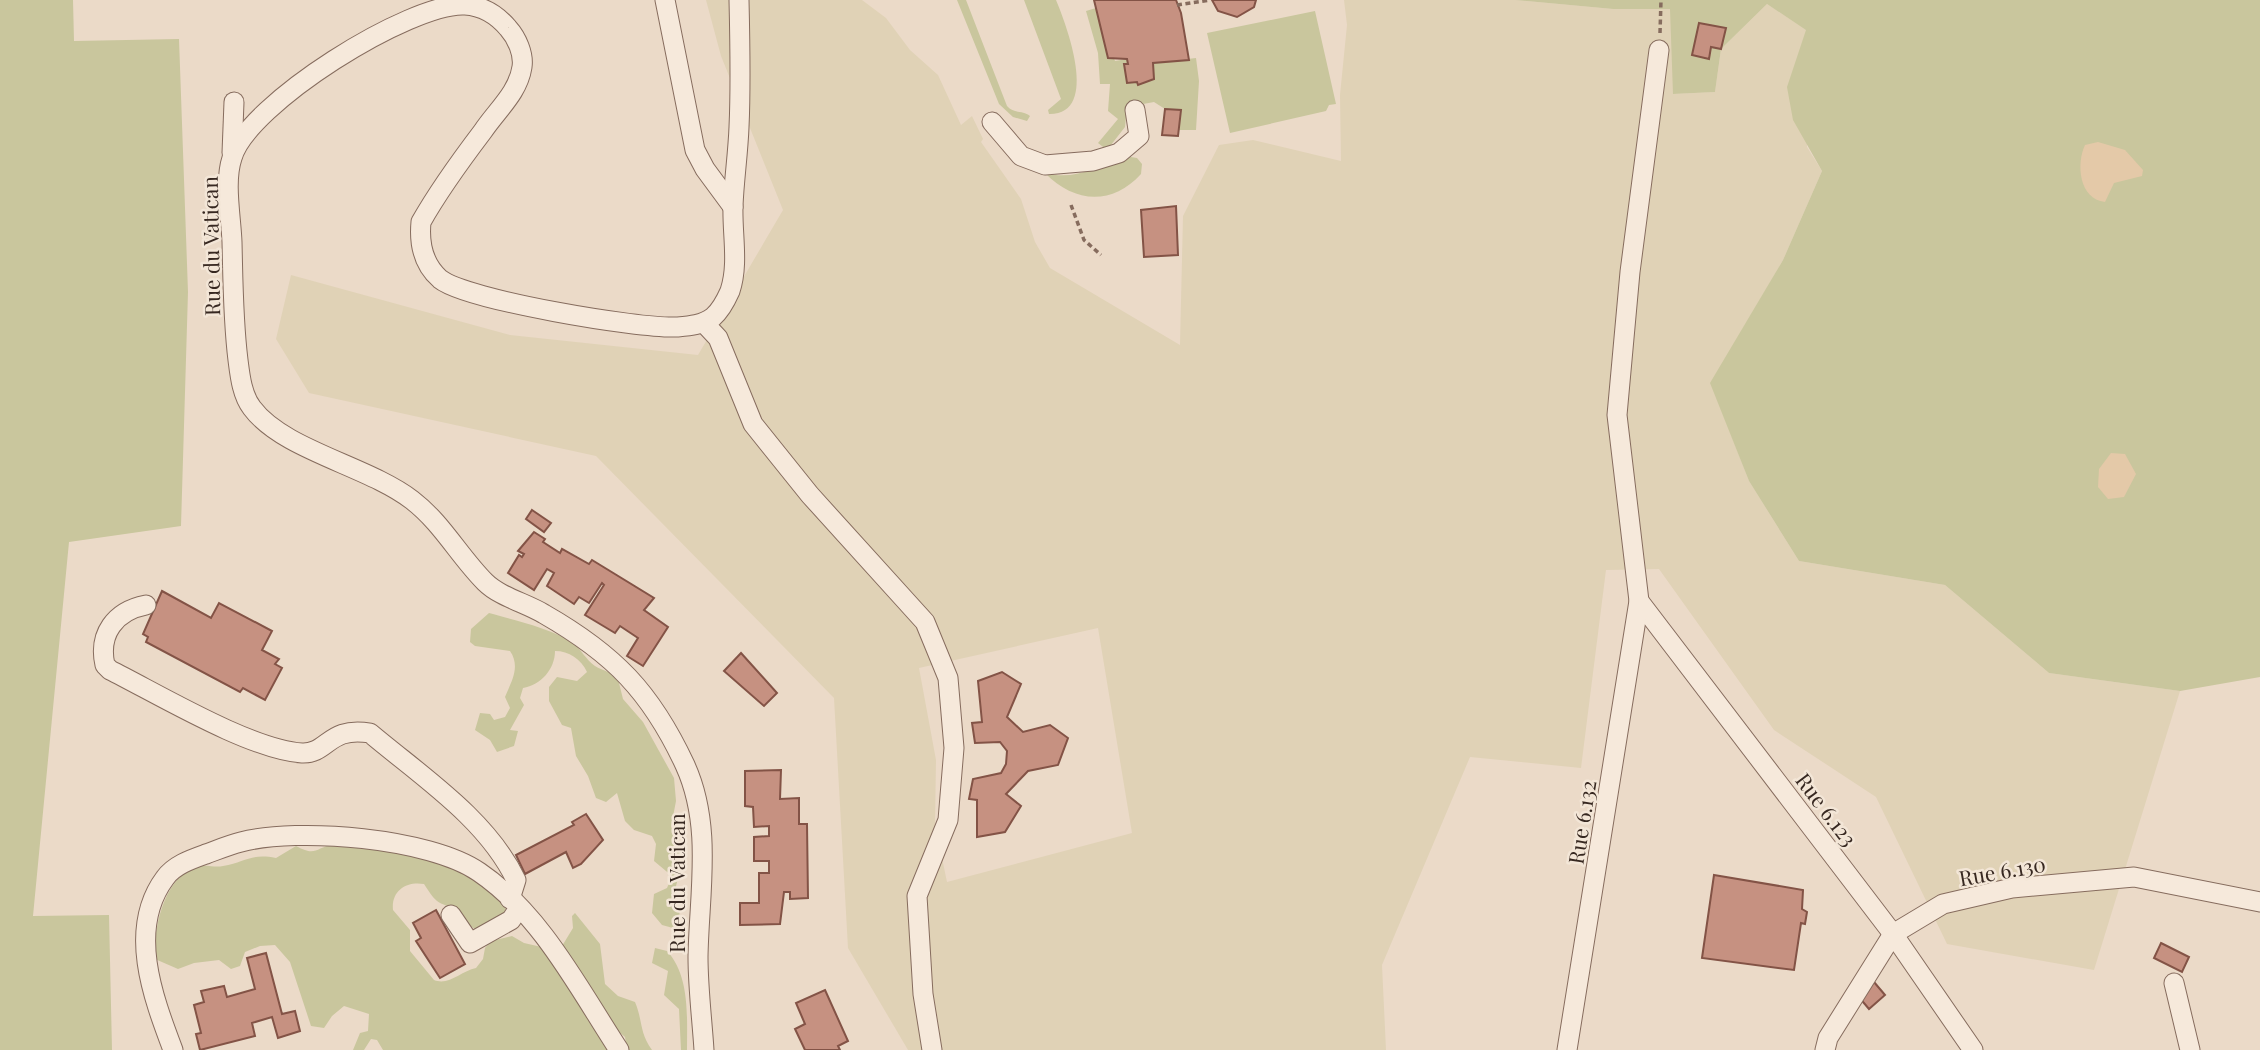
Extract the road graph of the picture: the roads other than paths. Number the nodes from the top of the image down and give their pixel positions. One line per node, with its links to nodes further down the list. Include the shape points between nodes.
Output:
1 (665, 0): 8 (street, via 695,150)
2 (740, 0): 8 (street)
3 (1659, 50): 10 (street, via 1617,415)
4 (234, 102): 7 (street)
5 (1136, 110): 6 (street, via 1139,136 1119,153 1045,165 1021,156)
6 (992, 121)
7 (231, 158): 9 (street, Rue du Vatican, via 263,111 378,36 421,13 460,5 486,10 509,29 523,62 511,96 421,222 419,237 430,269 451,286 548,310 666,326); 19 (street, Rue du Vatican, via 233,316 239,375 250,405 289,437 394,487 436,522 487,585 541,611 603,652 638,686 680,757 698,800 701,835 698,960)
8 (733, 207): 9 (street, via 730,290 722,307)
9 (704, 323): 20 (street, via 718,338 753,424 810,495 925,622 948,678 954,748 948,820 917,896 923,994)
10 (1639, 601): 15 (street, Rue 6.123); 21 (street, Rue 6.132)
11 (146, 605): 13 (street, via 133,607 113,621 103,643 105,665 110,670 214,723 275,747 304,753 350,730 370,733 472,820 507,862 516,880)
12 (2260, 902): 15 (street, Rue 6.130, via 2134,877 2012,888 1954,901)
13 (515, 903): 14 (street, via 511,920 470,943); 17 (street, via 478,871 453,859 381,840 288,837 242,841 188,860 166,876 155,897 145,953); 18 (street, via 546,939)
14 (451, 915)
15 (1893, 934): 22 (street, Rue 6.130); 23 (street, Rue 6.123)
16 (2174, 983): 24 (street)
17 (173, 1050)
18 (619, 1050)
19 (704, 1050)
20 (932, 1050)
21 (1567, 1050)
22 (1825, 1050)
23 (1973, 1050)
24 (2190, 1050)

